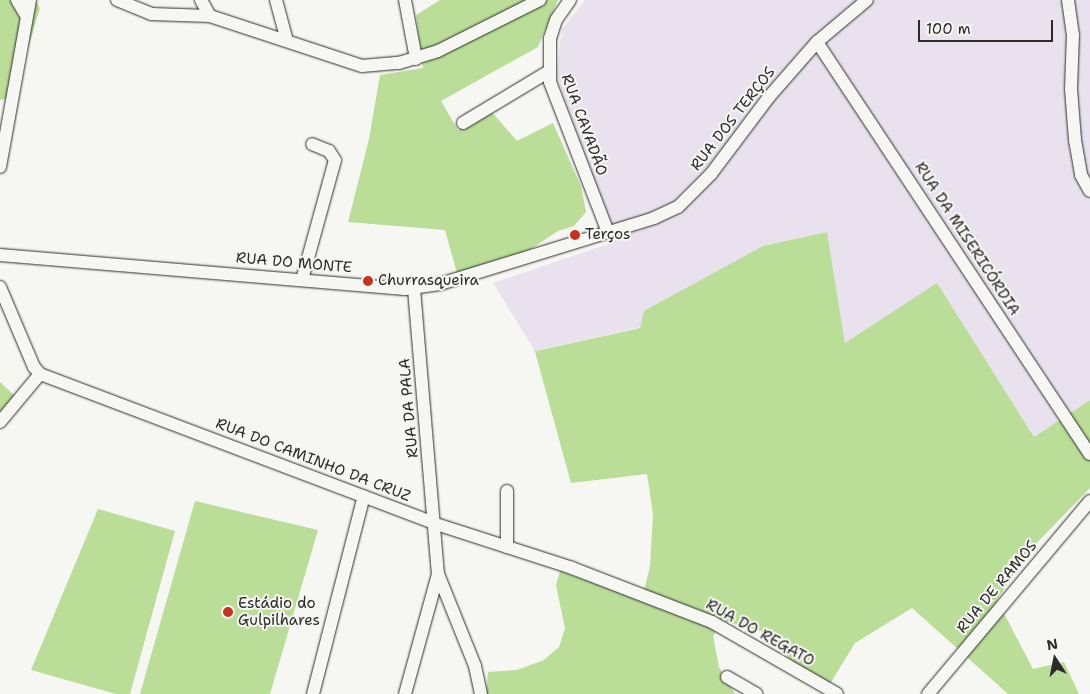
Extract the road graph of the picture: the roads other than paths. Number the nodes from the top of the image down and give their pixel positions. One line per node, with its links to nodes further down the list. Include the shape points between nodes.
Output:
1 (17, 0): 11 (street)
2 (30, 0): 11 (street)
3 (117, 0): 12 (street, via 151,14)
4 (201, 0): 12 (street)
5 (276, 0): 13 (street)
6 (405, 0): 15 (street)
7 (540, 0): 15 (street, via 459,43)
8 (570, 0): 16 (street, RUA CAVADÃO, via 552,30)
9 (867, 0): 14 (street, RUA DOS TERÇOS)
10 (1068, 0): 20 (street, via 1073,34 1071,89 1075,140 1081,175)
11 (25, 14): 19 (street)
12 (210, 16): 13 (street)
13 (287, 42): 15 (street, via 362,66)
14 (817, 42): 21 (street, RUA DOS TERÇOS, via 768,98 694,194 678,207 654,218); 28 (street, RUA DA MISERICÓRDIA)
15 (416, 58)
16 (548, 72): 17 (street); 21 (street, RUA CAVADÃO, via 560,112)
17 (463, 122)
18 (312, 144): 23 (street, via 330,151 334,163)
19 (0, 167)
20 (1090, 191)
21 (608, 232): 25 (street, RUA DO MONTE, via 440,284)
22 (0, 255): 23 (street, RUA DO MONTE)
23 (302, 280): 25 (street, RUA DO MONTE)
24 (0, 287): 26 (street, via 34,367)
25 (414, 289): 32 (street, RUA DA PALA)
26 (40, 374): 27 (street); 30 (street, RUA DO CAMINHO DA CRUZ)
27 (0, 422)
28 (1090, 454)
29 (507, 491): 33 (street)
30 (364, 496): 32 (street, RUA DO CAMINHO DA CRUZ); 37 (street)
31 (1090, 501): 42 (street, RUA DE RAMOS)
32 (436, 524): 33 (street, RUA DO CAMINHO DA CRUZ); 34 (street, RUA DA PALA)
33 (507, 547): 35 (street, RUA DO CAMINHO DA CRUZ)
34 (438, 574): 38 (street); 39 (street, via 475,666)
35 (666, 604): 41 (street, RUA DO REGATO, via 712,622)
36 (727, 678): 40 (street)
37 (313, 694)
38 (405, 694)
39 (481, 694)
40 (757, 694)
41 (837, 694)
42 (928, 694)

